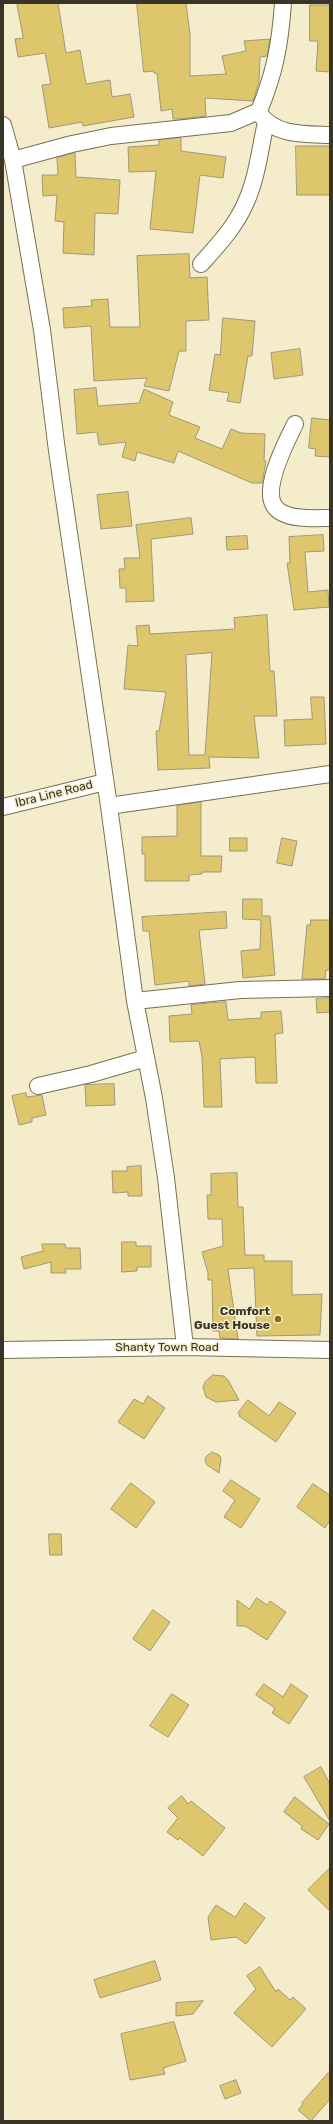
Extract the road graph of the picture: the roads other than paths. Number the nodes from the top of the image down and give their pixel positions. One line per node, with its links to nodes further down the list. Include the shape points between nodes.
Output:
1 (283, 3): 2 (street, via 276,66)
2 (262, 117): 4 (street, via 285,131); 5 (street, via 231,123 111,136); 6 (street, via 251,189 246,204 223,239)
3 (3, 125): 5 (street)
4 (330, 135)
5 (13, 160): 10 (street, via 42,330)
6 (201, 264)
7 (294, 424): 8 (street, via 279,458 271,486 270,496 273,505 279,512 290,515)
8 (330, 518)
9 (330, 774): 11 (street)
10 (105, 782): 11 (street); 12 (street, Ibra Line Road)
11 (109, 806): 14 (street)
12 (3, 807)
13 (330, 988): 14 (street, via 240,990)
14 (135, 1001): 15 (street)
15 (146, 1058): 16 (street); 17 (street, via 166,1178)
16 (38, 1086)
17 (185, 1347): 18 (street, Shanty Town Road); 19 (street, Shanty Town Road)
18 (3, 1350)
19 (330, 1350)

